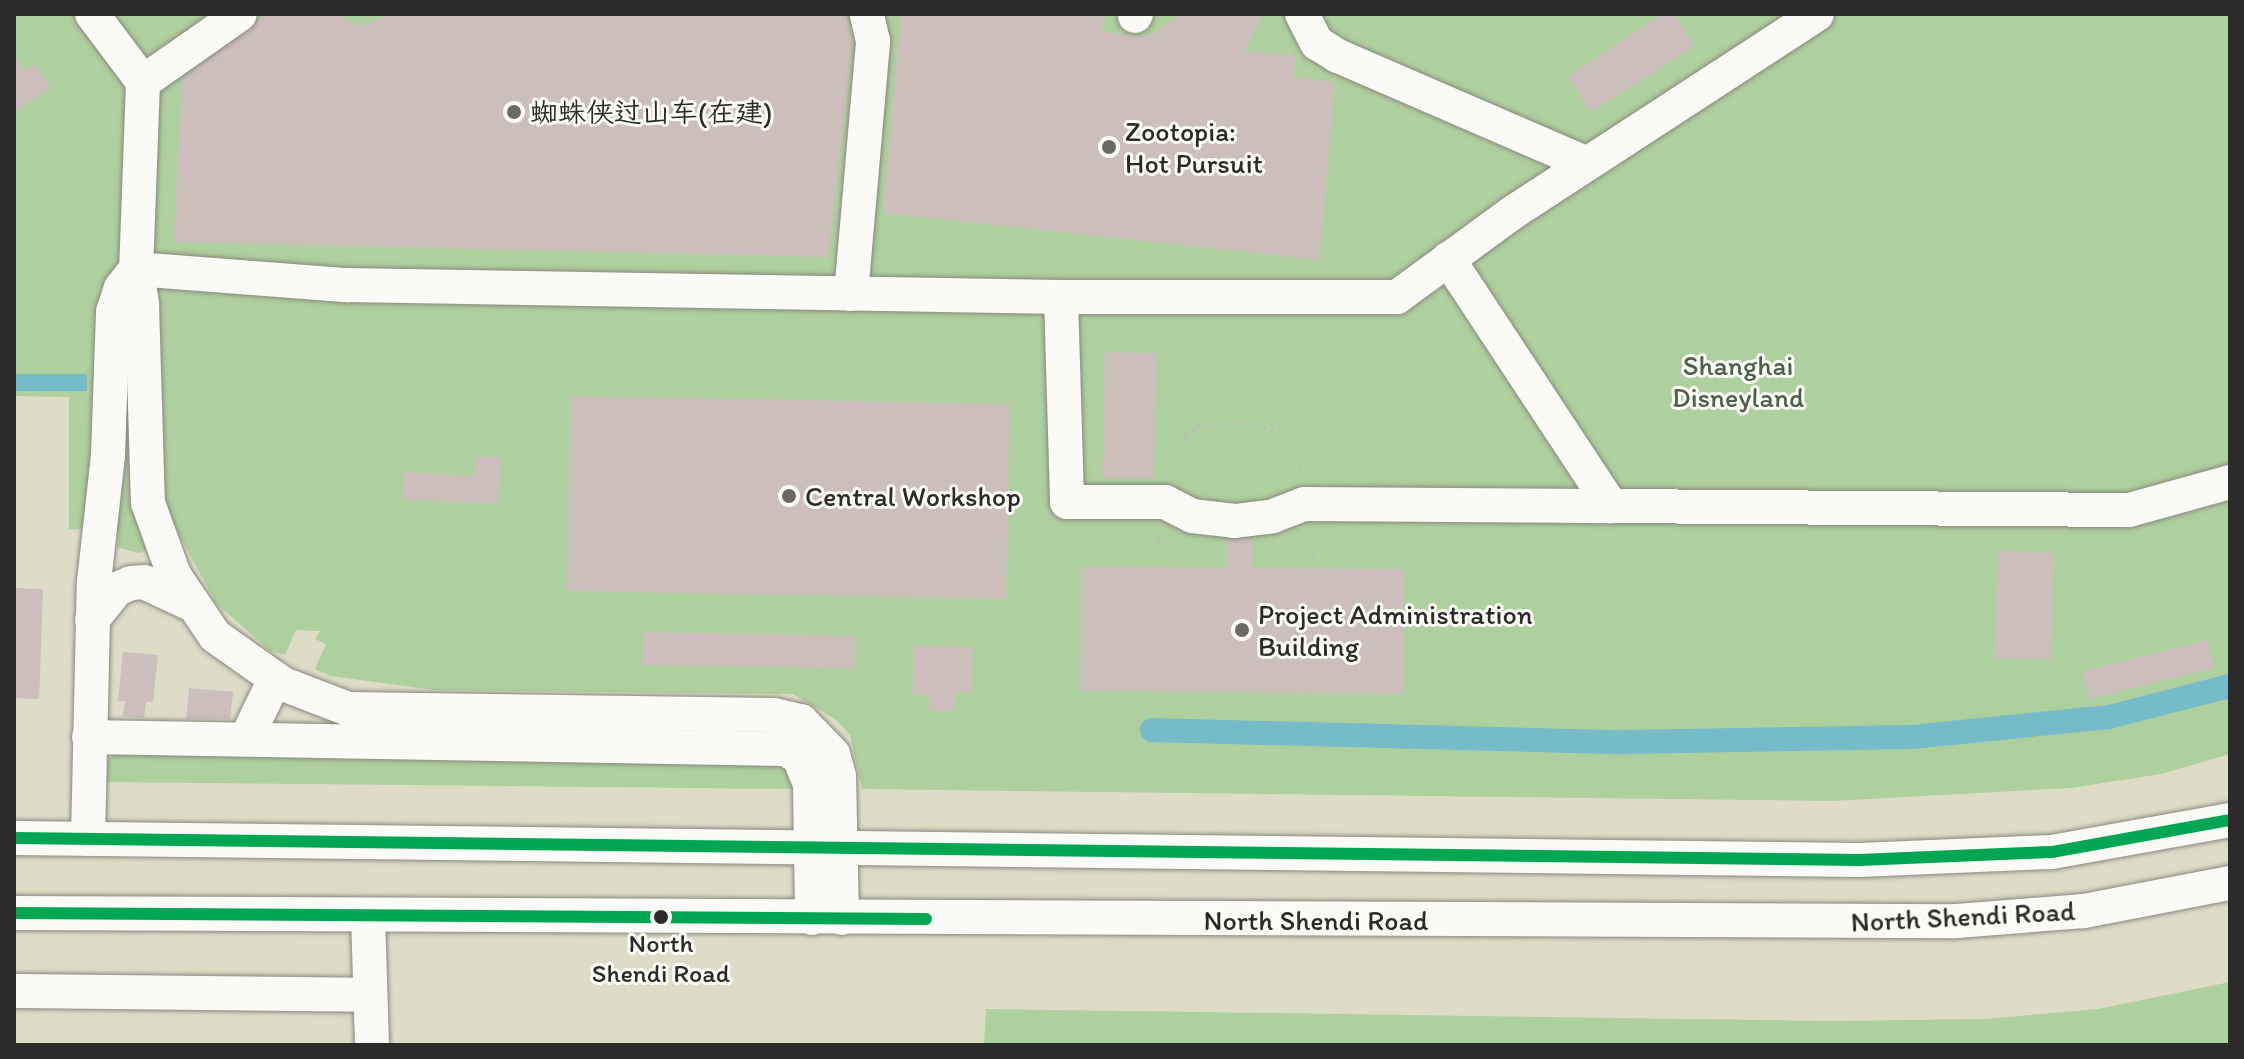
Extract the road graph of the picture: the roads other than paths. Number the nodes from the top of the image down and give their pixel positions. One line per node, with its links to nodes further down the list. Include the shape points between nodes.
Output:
1 (92, 14): 6 (street)
2 (240, 14): 6 (street)
3 (867, 14): 10 (street, via 873,41)
4 (1302, 14): 7 (street, via 1317,43 1338,56)
5 (1815, 14): 7 (street)
6 (143, 82): 9 (street)
7 (1587, 164): 8 (street)
8 (1448, 259): 11 (street, via 1397,297); 13 (street)
9 (136, 269): 10 (street, via 346,285); 14 (street, via 142,304 148,503 158,537); 15 (street, via 121,288 113,312 108,455)
10 (851, 294): 11 (street)
11 (1061, 297): 13 (street, via 1067,502 1165,502 1192,516 1235,521 1315,504)
12 (2230, 482): 13 (street, via 2129,510)
13 (1611, 506)
14 (191, 604): 15 (street, via 144,582 131,583 117,589); 16 (street, via 215,636)
15 (92, 620): 17 (street)
16 (275, 679): 18 (street); 22 (street, via 317,701 373,711 774,715 801,721 833,754 839,776)
17 (89, 737): 18 (street); 21 (street)
18 (246, 739): 22 (street, via 785,749 799,757)
19 (2230, 820): 22 (street, North Shendi Road, via 2052,852 1970,859 1622,861)
20 (14, 838): 21 (street, North Shendi Road)
21 (88, 839): 22 (street, North Shendi Road)
22 (826, 848): 26 (street)
23 (2230, 883): 26 (street, North Shendi Road, via 2084,911 1957,921)
24 (14, 913): 25 (street, North Shendi Road)
25 (368, 916): 26 (street, North Shendi Road); 28 (street)
26 (827, 918)
27 (14, 991): 28 (street)
28 (370, 995): 29 (street)
29 (372, 1045)

